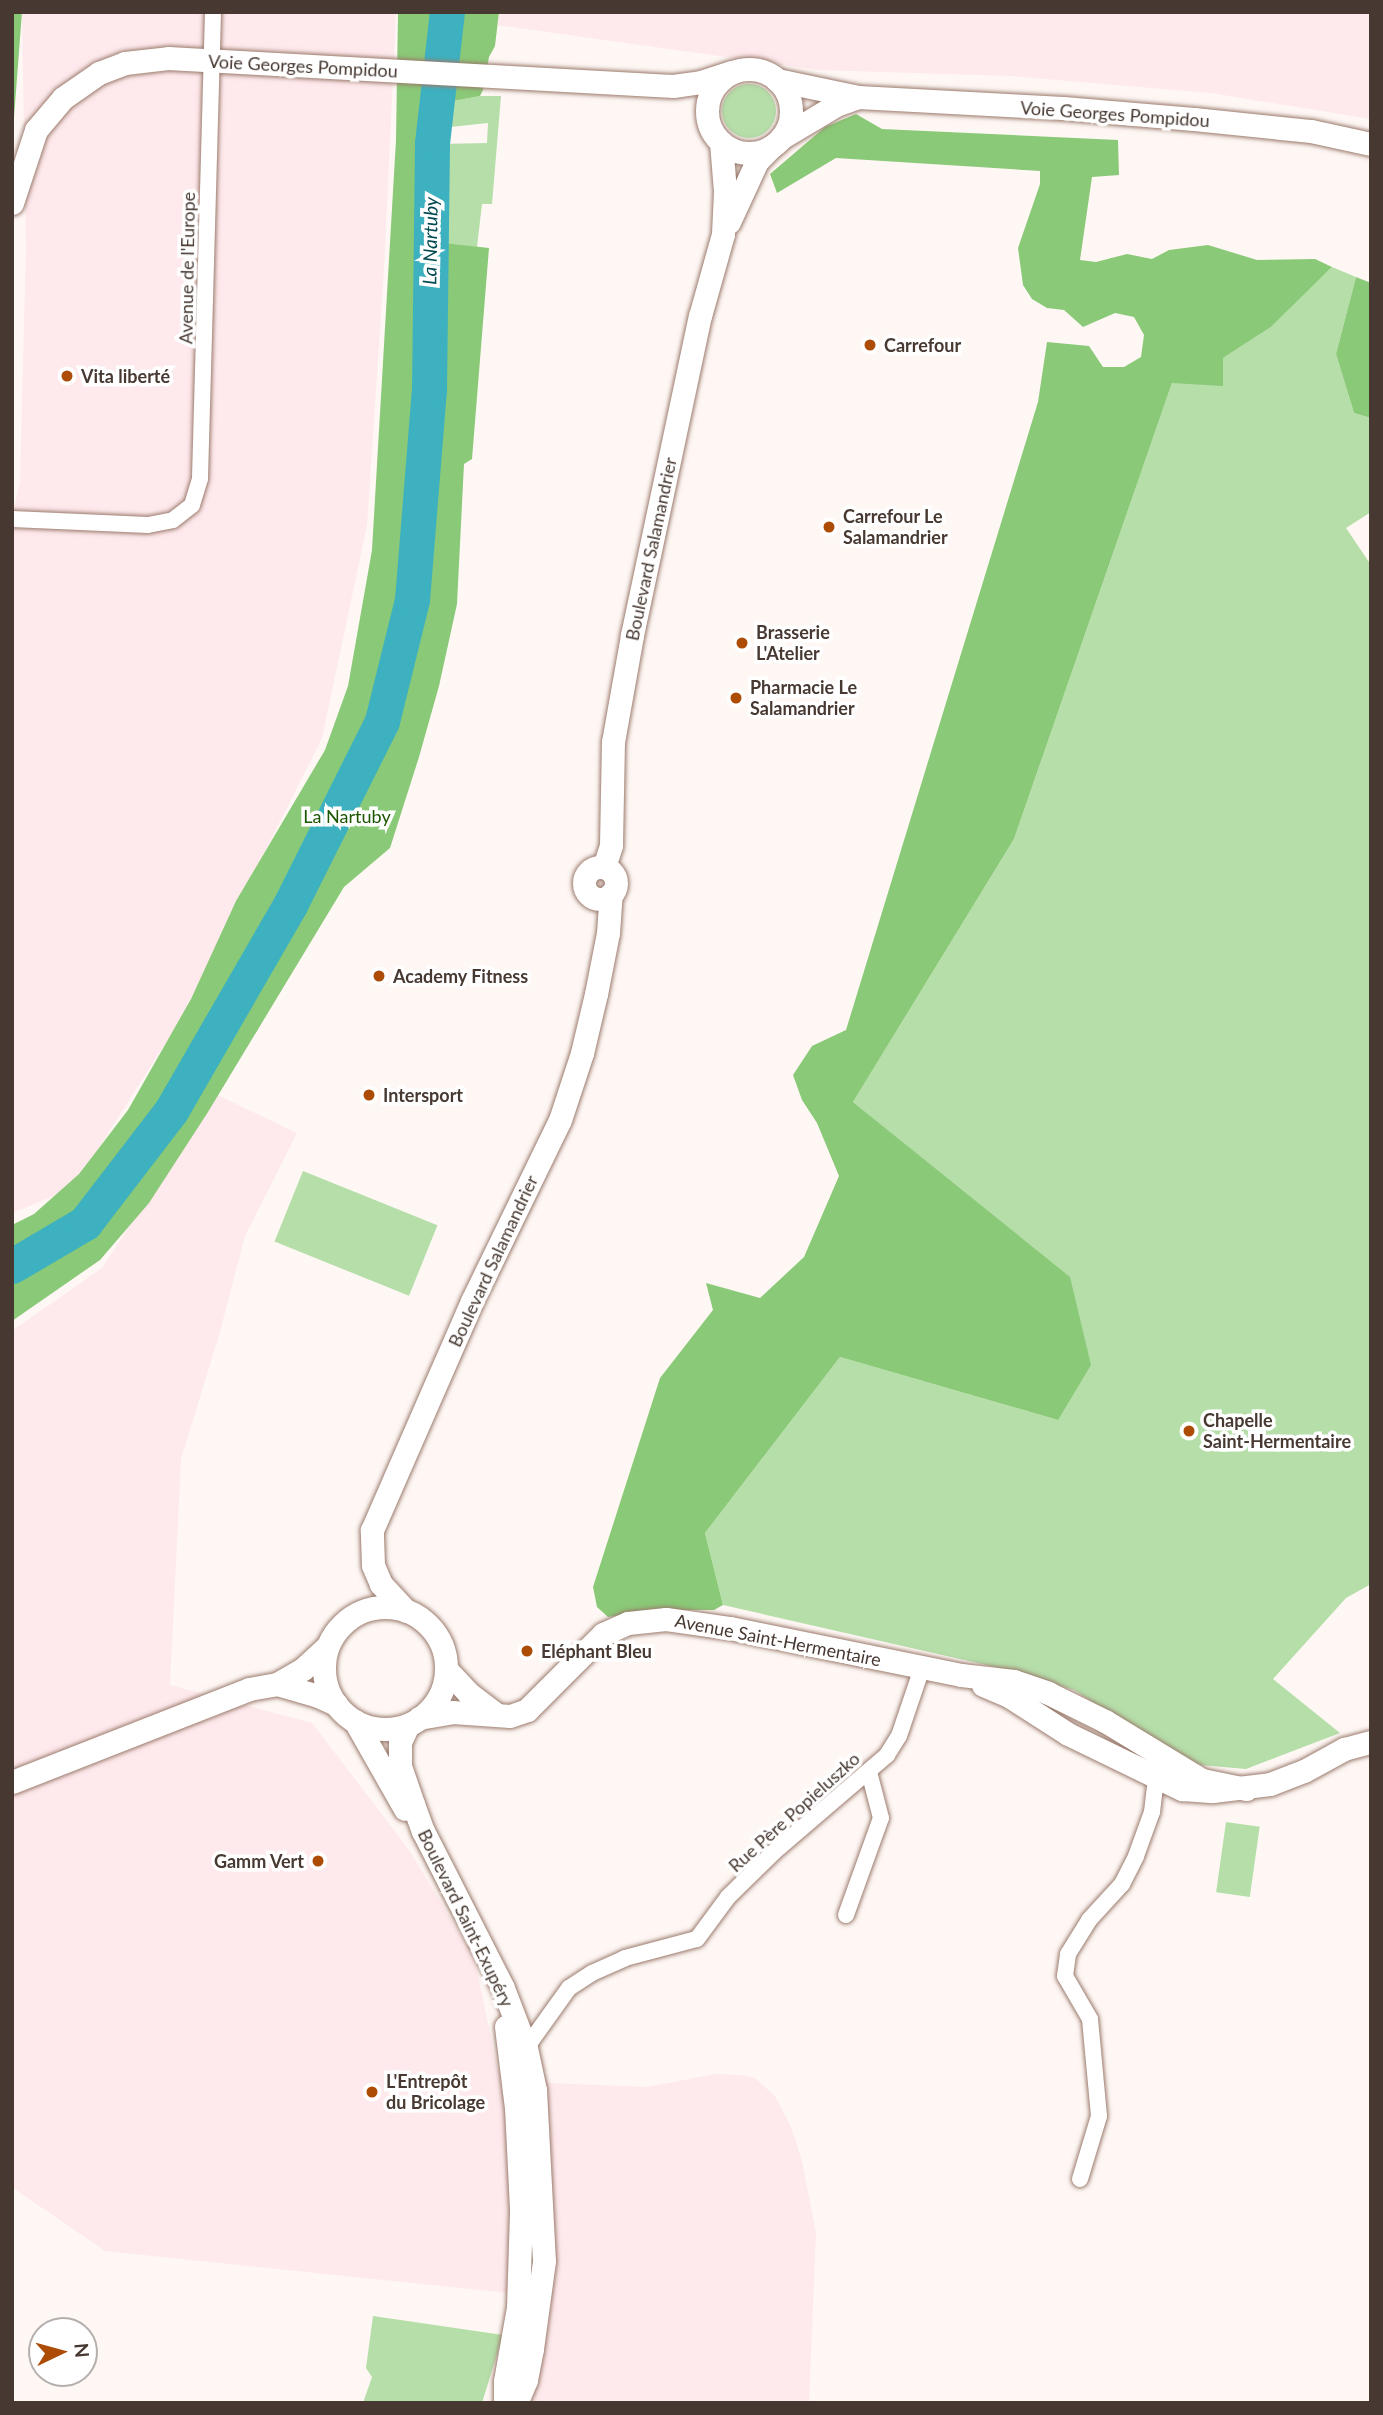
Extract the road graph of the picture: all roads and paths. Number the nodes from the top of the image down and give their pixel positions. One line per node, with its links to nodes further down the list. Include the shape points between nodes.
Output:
1 (213, 12): 2 (street, Avenue de l'Europe)
2 (211, 61): 5 (main road, Voie Georges Pompidou); 10 (main road, Voie Georges Pompidou, via 168,58 125,63 99,73 63,99 36,130); 12 (street, Avenue de l'Europe, via 200,478 192,505 173,520 148,525)
3 (732, 72): 4 (main road, via 758,70); 5 (main road, Voie Georges Pompidou); 7 (main road, via 715,85 709,98)
4 (777, 80): 6 (main road, Voie Georges Pompidou); 8 (main road, via 788,97 790,111 788,124)
5 (673, 86): 7 (main road, via 697,106)
6 (858, 97): 8 (main road, Voie Georges Pompidou, via 836,105); 9 (main road, Voie Georges Pompidou, via 1181,118 1311,131)
7 (715, 133): 8 (main road, via 746,153); 11 (main road, Boulevard Salamandrier, via 725,191)
8 (776, 142): 11 (main road, Boulevard Salamandrier, via 753,167)
9 (1371, 144)
10 (12, 203)
11 (723, 234): 13 (main road, Boulevard Salamandrier, via 700,316 632,635 614,742 611,845 604,867 587,873 584,886 597,898 611,894 608,933 582,1053 560,1120 472,1301 372,1530 373,1565 381,1584)
12 (12, 519)
13 (406, 1611): 14 (main road, via 386,1607 357,1614 340,1627); 16 (main road, via 424,1621 437,1637)
14 (328, 1646): 17 (main road); 18 (main road, via 324,1670)
15 (922, 1668): 19 (main road, Avenue Saint-Hermentaire, via 730,1628 666,1619 628,1623 603,1634 527,1710); 23 (main road, Avenue Saint-Hermentaire, via 1014,1681 1048,1693 1105,1721); 24 (street, Rue Père Popieluszko, via 899,1736)
16 (446, 1670): 19 (main road); 21 (main road, via 441,1692)
17 (277, 1685): 18 (main road); 25 (main road, via 249,1689)
18 (336, 1704): 20 (main road)
19 (497, 1715): 21 (main road, Avenue Saint-Hermentaire, via 452,1712)
20 (355, 1721): 21 (main road, via 390,1729); 26 (main road, via 385,1778)
21 (413, 1722): 26 (main road, Boulevard Saint-Exupéry, via 400,1742 400,1766)
22 (1371, 1742): 23 (main road, Avenue Saint-Hermentaire, via 1344,1749 1270,1784 1246,1789)
23 (1157, 1767): 31 (street, via 1152,1812 1127,1874 1068,1954 1065,1976 1090,2019 1099,2116)
24 (869, 1772): 27 (street, via 881,1818); 29 (street, Rue Père Popieluszko, via 774,1852 728,1897 697,1939 625,1958 592,1973 569,1988)
25 (12, 1782)
26 (423, 1831): 28 (main road, Boulevard Saint-Exupéry)
27 (846, 1915)
28 (492, 1963): 29 (main road, Boulevard Saint-Exupéry); 30 (main road, via 511,2051)
29 (526, 2048): 32 (main road, Boulevard Saint-Exupéry, via 537,2105)
30 (520, 2178): 32 (main road); 33 (main road, via 518,2307)
31 (1080, 2179)
32 (542, 2198): 34 (main road, Boulevard Saint-Exupéry, via 542,2295 526,2380)
33 (505, 2403)
34 (516, 2403)

